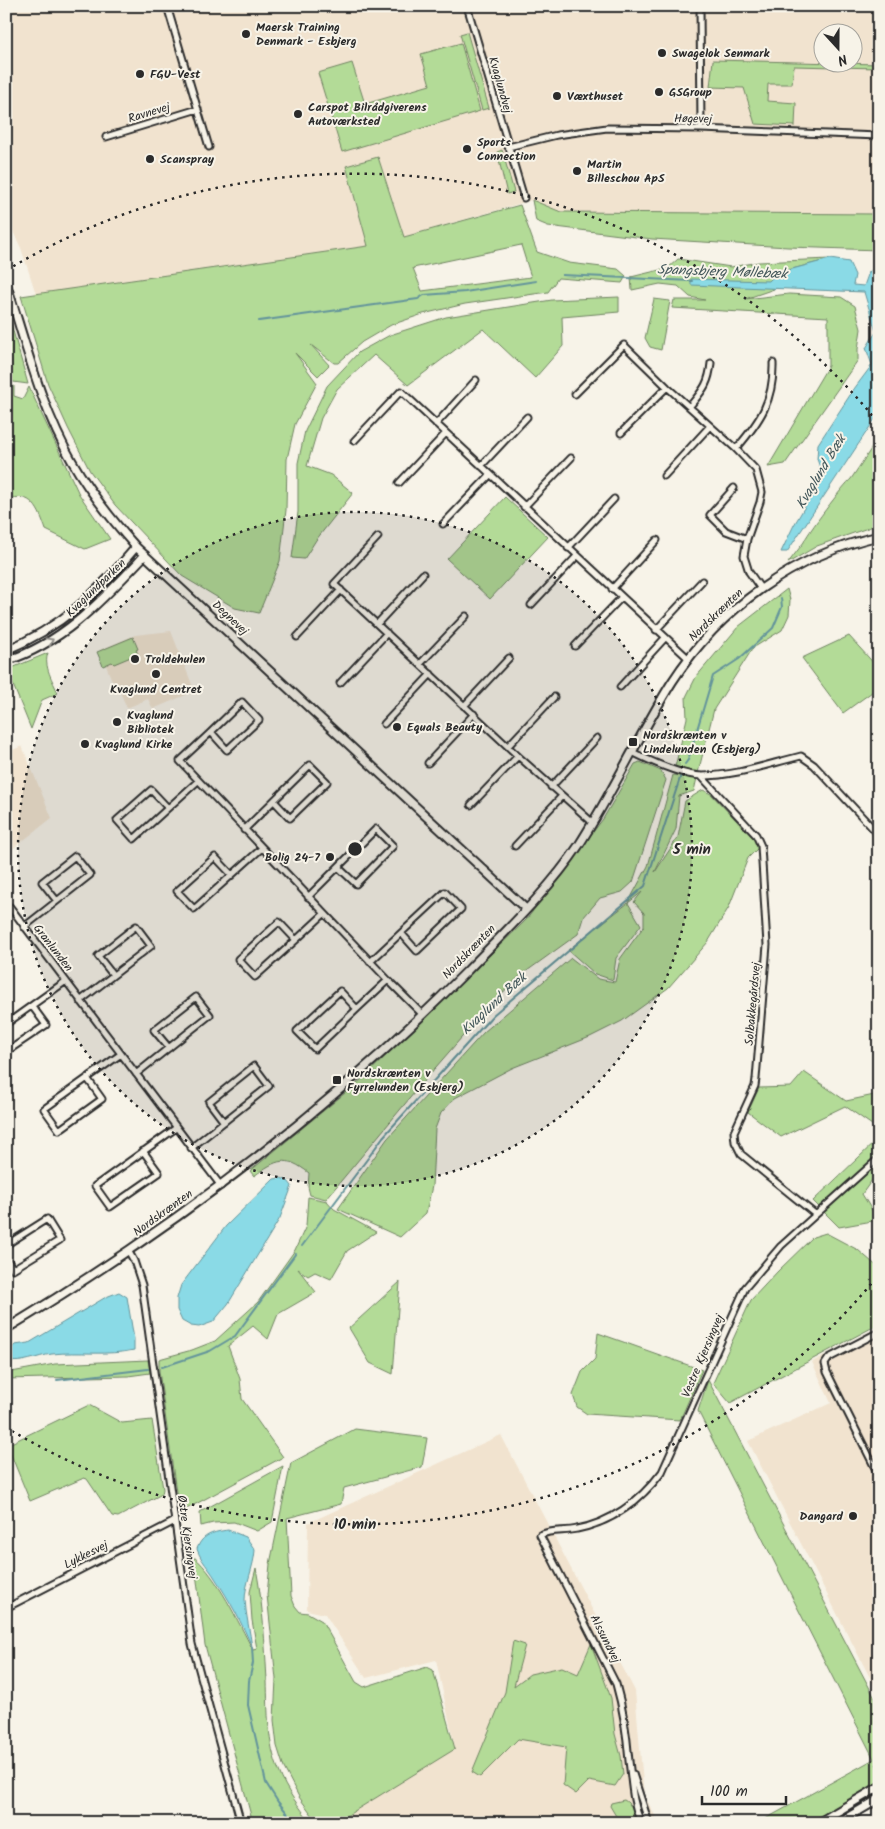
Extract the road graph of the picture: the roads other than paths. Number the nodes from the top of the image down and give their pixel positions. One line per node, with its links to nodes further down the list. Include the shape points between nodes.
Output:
1 (167, 6): 4 (street)
2 (467, 6): 9 (street, Kvaglundvej)
3 (700, 6): 5 (street)
4 (198, 109): 7 (street, Ravnevej); 8 (street)
5 (701, 129): 6 (street, Høgevej); 9 (street, Høgevej, via 607,128 557,135)
6 (879, 136)
7 (106, 137)
8 (209, 147)
9 (508, 147): 10 (street, Kvaglundvej)
10 (524, 198)
11 (6, 283): 38 (street, Degnevej, via 38,385 71,460 106,512)
12 (711, 363): 17 (street, via 705,388)
13 (773, 363): 24 (street, via 774,381 762,416)
14 (476, 380): 19 (street)
15 (667, 387): 16 (street, via 624,345); 17 (street); 22 (street)
16 (575, 394)
17 (690, 406): 20 (street)
18 (527, 417): 26 (street)
19 (436, 424): 21 (street); 23 (street, via 401,391)
20 (710, 426): 24 (street); 28 (street)
21 (446, 433): 26 (street); 29 (street)
22 (621, 434)
23 (354, 441)
24 (736, 449): 36 (street, via 756,470 762,492)
25 (571, 458): 32 (street)
26 (480, 466): 27 (street)
27 (490, 474): 32 (street); 33 (street)
28 (664, 476)
29 (399, 483)
30 (734, 488): 36 (street, via 710,515 726,532)
31 (614, 499): 39 (street)
32 (524, 507): 39 (street)
33 (443, 524)
34 (879, 536): 45 (street, Nordskrænten, via 821,555)
35 (378, 538): 46 (street, via 334,584)
36 (747, 539): 45 (street, via 744,550 746,566)
37 (658, 540): 44 (street)
38 (136, 547): 40 (street, Degnevej); 56 (street, Kvaglundparken, via 75,610 47,631)
39 (568, 548): 41 (street)
40 (145, 555): 59 (street, Kvaglundparken, one-way to 40, via 68,630); 91 (street, Degnevej)
41 (577, 556): 44 (street); 48 (street)
42 (423, 574): 50 (street)
43 (702, 581): 51 (street)
44 (612, 589): 47 (street)
45 (761, 589): 58 (street, Nordskrænten, via 732,612)
46 (341, 590): 50 (street); 53 (street)
47 (621, 598): 51 (street); 55 (street)
48 (531, 605)
49 (466, 616): 60 (street)
50 (376, 624): 52 (street)
51 (656, 630): 54 (street)
52 (387, 633): 60 (street); 62 (street)
53 (297, 637)
54 (665, 638): 58 (street); 63 (street)
55 (575, 646)
56 (6, 650)
57 (509, 658): 65 (street)
58 (688, 659): 71 (street, Nordskrænten)
59 (6, 661)
60 (420, 664): 61 (street)
61 (431, 674): 65 (street); 67 (street)
62 (340, 683)
63 (620, 687)
64 (554, 697): 70 (street)
65 (464, 706): 66 (street)
66 (474, 714): 70 (street); 73 (street)
67 (384, 724)
68 (211, 732): 68 (street, via 227,750 259,720 242,702); 75 (street, via 180,762)
69 (597, 738): 76 (street)
70 (508, 746): 72 (street)
71 (632, 752): 74 (street, via 658,765); 81 (street, Nordskrænten)
72 (518, 756): 76 (street); 79 (street)
73 (428, 763)
74 (701, 776): 83 (street, via 728,774 801,756 814,765); 116 (street, Solbakkegårdsvej, via 756,835 762,846 768,945 756,1086 734,1132 734,1142 741,1154)
75 (198, 781): 80 (street); 82 (street)
76 (552, 787): 77 (street)
77 (562, 796): 81 (street); 84 (street)
78 (274, 801): 78 (street, via 290,818 327,782 310,765); 82 (street)
79 (471, 805)
80 (168, 808): 80 (street, via 134,838 117,820 151,790)
81 (593, 823): 91 (street, Nordskrænten, via 563,868)
82 (244, 830): 85 (street)
83 (879, 835)
84 (515, 846)
85 (262, 848): 87 (street); 88 (street)
86 (338, 867): 86 (street, via 376,828 393,846 356,884); 88 (street)
87 (232, 875): 87 (street, via 215,857 177,891 194,909)
88 (308, 897): 92 (street)
89 (57, 901): 89 (street, Granlunden, via 90,875 75,856 42,882); 93 (street, Granlunden)
90 (6, 909): 93 (street, Granlunden, via 10,906)
91 (526, 909): 103 (street, Nordskrænten)
92 (324, 914): 95 (street); 96 (street)
93 (24, 927): 99 (street, Granlunden)
94 (401, 933): 94 (street, via 445,892 461,909 417,951); 96 (street)
95 (296, 940): 95 (street, via 255,977 238,959 279,922)
96 (370, 962): 98 (street)
97 (112, 975): 97 (street, via 151,946 136,926 98,956); 100 (street)
98 (388, 980): 102 (street); 103 (street)
99 (66, 981): 100 (street, Granlunden); 101 (street, Granlunden)
100 (80, 1001): 107 (street, Granlunden)
101 (32, 1006): 104 (street, Granlunden); 106 (street, via 46,1025)
102 (357, 1009): 102 (street, via 315,1049 297,1031 340,990)
103 (422, 1014): 115 (street, Nordskrænten, via 346,1084)
104 (6, 1024)
105 (169, 1048): 105 (street, via 210,1015 196,997 154,1030); 108 (street)
106 (6, 1052)
107 (121, 1054): 108 (street, Granlunden); 109 (street)
108 (136, 1074): 111 (street, Granlunden)
109 (87, 1078): 109 (street, via 44,1109 58,1130 102,1099)
110 (224, 1122): 110 (street, via 270,1086 254,1066 209,1102); 112 (street)
111 (176, 1128): 112 (street, Granlunden); 113 (street)
112 (191, 1148): 115 (street, Granlunden)
113 (143, 1151): 113 (street, via 95,1186 110,1207 158,1173)
114 (879, 1158): 116 (street, Vestre Kjersingvej)
115 (221, 1186): 118 (street, Nordskrænten)
116 (815, 1214): 124 (street, Vestre Kjersingvej, via 781,1246 745,1288 666,1464 650,1488 634,1503 597,1524)
117 (6, 1245): 119 (street, via 47,1219 60,1240 13,1269)
118 (129, 1252): 120 (street, Nordskrænten); 123 (street, Østre Kjersingvej, via 142,1284)
119 (6, 1258)
120 (6, 1329)
121 (879, 1332): 122 (street, via 829,1358 825,1364)
122 (879, 1476)
123 (175, 1520): 125 (street, Lykkesvej); 129 (street, Østre Kjersingvej, via 192,1644)
124 (540, 1535): 126 (street, Alssundvej, via 616,1684)
125 (6, 1608)
126 (629, 1761): 130 (street, Alssundvej, via 631,1792); 131 (street, Alssundvej)
127 (879, 1787): 132 (street)
128 (879, 1800): 133 (street)
129 (241, 1823)
130 (641, 1823)
131 (649, 1823)
132 (818, 1823)
133 (838, 1823)

